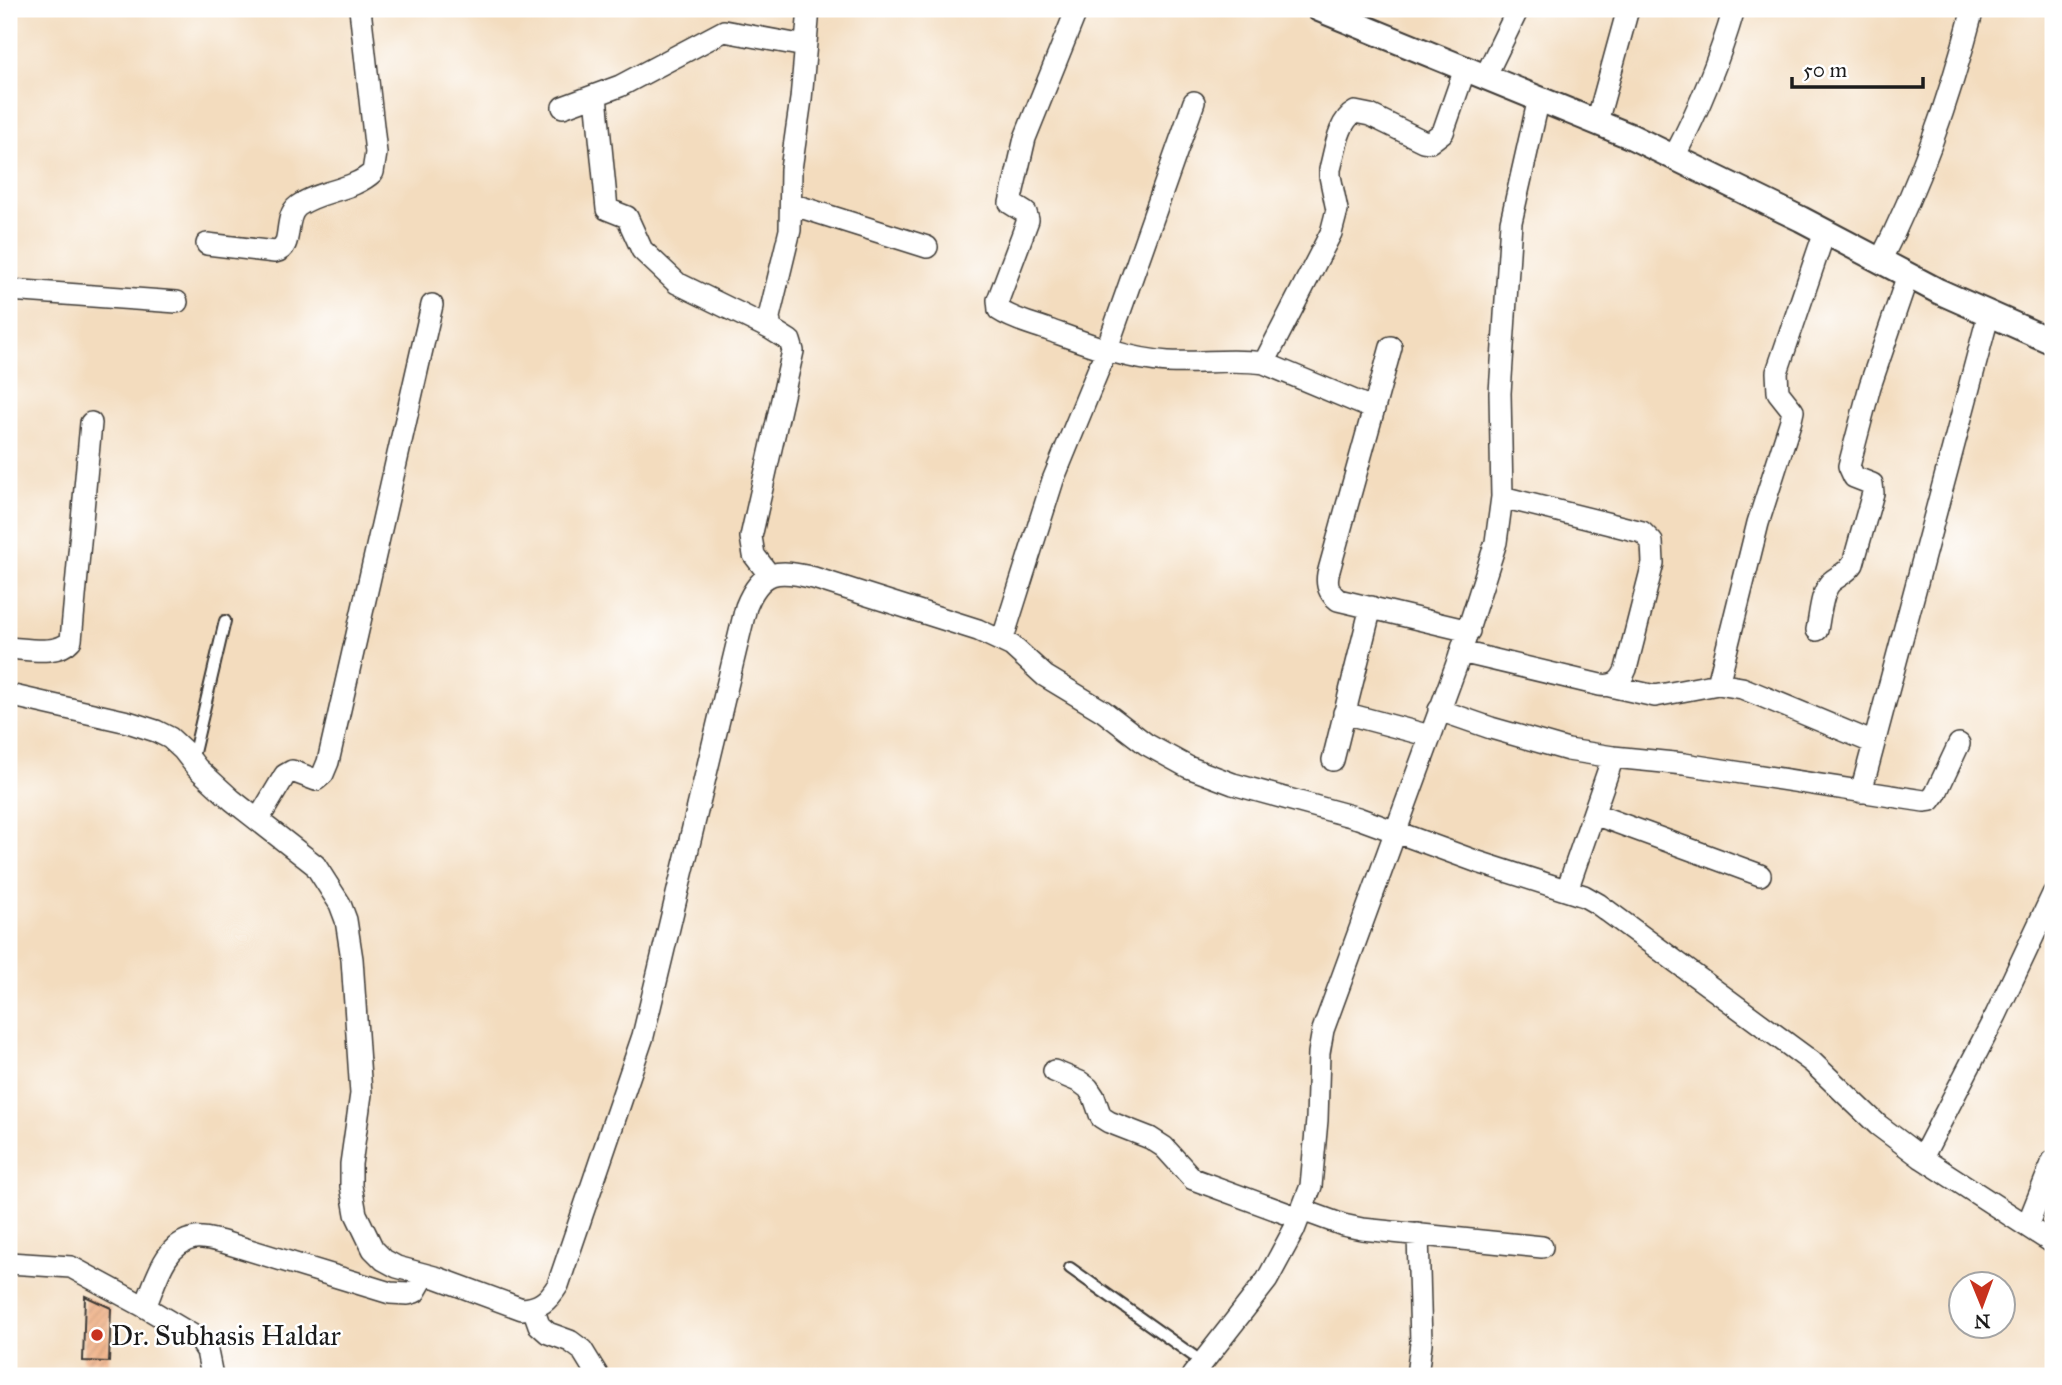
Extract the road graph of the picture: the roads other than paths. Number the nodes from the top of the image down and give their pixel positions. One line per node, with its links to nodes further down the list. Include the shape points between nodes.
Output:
1 (360, 9): 19 (street, via 376,153 373,172 297,206 281,250)
2 (809, 9): 9 (street)
3 (1077, 9): 30 (street, via 1025,138 1010,203 1026,212 1028,220 997,305 1008,316)
4 (1319, 9): 10 (street)
5 (1518, 9): 10 (street)
6 (1628, 9): 15 (street)
7 (1734, 9): 16 (street, via 1703,100)
8 (1973, 9): 21 (street, via 1910,201)
9 (805, 46): 11 (street, via 724,31); 17 (street)
10 (1475, 73): 12 (street); 31 (street, via 1443,132 1430,142 1370,115 1349,115 1330,169 1337,210 1331,233)
11 (596, 96): 14 (street); 27 (street, via 607,209 627,217 642,250 677,283)
12 (1539, 98): 15 (street); 34 (street, via 1511,222 1500,393)
13 (1194, 102): 30 (street)
14 (563, 107)
15 (1597, 122): 16 (street)
16 (1674, 157): 18 (street)
17 (791, 204): 20 (street); 27 (street, via 790,230 769,317)
18 (1825, 231): 21 (street); 43 (street, via 1777,372 1776,386 1793,411 1758,523)
19 (207, 244)
20 (927, 247)
21 (1880, 261): 22 (street)
22 (1908, 275): 26 (street); 38 (street, via 1870,386 1849,466 1854,477 1872,484 1873,494 1853,564 1826,589)
23 (9, 289): 24 (street)
24 (177, 302)
25 (432, 304): 56 (street, via 328,762 316,779 292,771 285,775)
26 (1989, 313): 28 (street); 49 (street)
27 (773, 330): 35 (street, via 790,341 793,351 751,530 754,555)
28 (2053, 342)
29 (1391, 347): 32 (street)
30 (1106, 351): 31 (street, via 1166,362); 40 (street, via 1053,480)
31 (1264, 363): 32 (street)
32 (1374, 409): 36 (street, via 1327,581 1338,600)
33 (90, 423): 41 (street, via 71,640 58,649)
34 (1502, 497): 39 (street, via 1496,542); 44 (street, via 1642,532 1652,542 1653,564 1626,669 1623,677)
35 (770, 576): 40 (street, via 787,572 814,578); 73 (street, via 755,587 746,607 636,1056 558,1285)
36 (1371, 607): 39 (street); 47 (street)
37 (225, 621): 53 (lane)
38 (1817, 630)
39 (1469, 631): 42 (street)
40 (1002, 641): 57 (street, via 1045,676 1188,767)
41 (9, 648)
42 (1461, 652): 44 (street); 46 (street)
43 (1718, 684): 44 (street, via 1655,696); 49 (street, via 1742,688)
44 (1609, 686)
45 (9, 695): 53 (street, via 156,731 170,738)
46 (1439, 710): 48 (street); 51 (street, via 1568,750)
47 (1345, 713): 48 (street); 52 (street)
48 (1430, 736): 57 (street)
49 (1874, 743): 54 (street)
50 (1959, 744): 54 (street, via 1931,800)
51 (1614, 757): 54 (street); 55 (street)
52 (1333, 760)
53 (192, 761): 56 (street)
54 (1861, 792)
55 (1594, 814): 58 (street); 59 (street)
56 (258, 820): 71 (street, via 315,865 346,920 361,1094 351,1164 356,1214 373,1249 384,1260)
57 (1396, 831): 59 (street); 64 (street, via 1323,1030 1311,1186)
58 (1760, 875)
59 (1567, 890): 62 (street, via 1598,904 1812,1062 1878,1125)
60 (2053, 894): 62 (street)
61 (1054, 1071): 64 (street, via 1088,1088 1101,1117 1164,1147 1193,1180)
62 (1922, 1158): 65 (street)
63 (2053, 1161): 65 (street)
64 (1300, 1214): 66 (street, via 1343,1225); 74 (street, via 1267,1280)
65 (2027, 1226): 67 (street)
66 (1418, 1234): 68 (street); 77 (street, via 1421,1343)
67 (2053, 1243)
68 (1542, 1247)
69 (9, 1263): 72 (street, via 71,1267)
70 (1070, 1268): 74 (lane)
71 (425, 1275): 72 (street, via 415,1292 390,1293 198,1238 182,1242 170,1252); 73 (street, via 522,1309)
72 (145, 1307): 75 (street, via 199,1339 207,1351)
73 (533, 1308): 76 (street, via 539,1325 582,1350)
74 (1197, 1369)
75 (212, 1376)
76 (598, 1376)
77 (1417, 1376)

